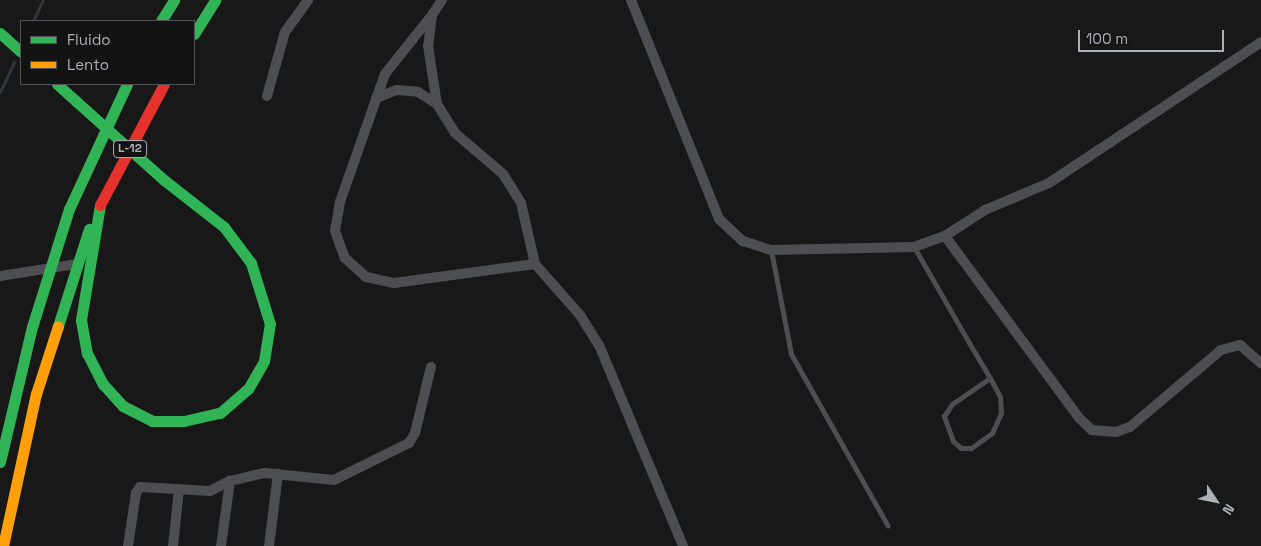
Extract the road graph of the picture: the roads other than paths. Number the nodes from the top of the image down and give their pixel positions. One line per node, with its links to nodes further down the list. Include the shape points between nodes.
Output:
1 (174, 0): 7 (main road)
2 (215, 0): 9 (main road)
3 (308, 0): 15 (street, via 285,32)
4 (442, 0): 6 (street)
5 (631, 0): 21 (street, via 719,219 743,241)
6 (432, 15): 16 (street, via 385,74); 17 (street, via 428,46)
7 (162, 20)
8 (0, 32): 11 (main road)
9 (195, 32)
10 (1261, 42): 19 (street, via 1048,183 985,210)
11 (20, 51)
12 (58, 85): 18 (main road, bridge, via 164,180 224,227 251,263 270,324 264,361 248,389 220,413 184,421 152,421 123,406 103,384 87,353 82,320)
13 (127, 85): 24 (main road, L-12, via 69,209)
14 (163, 85): 18 (main road, L-12)
15 (268, 96)
16 (376, 98): 17 (street, via 404,91 418,92); 23 (street, via 340,202 335,231 345,258 366,277 394,283)
17 (437, 104): 23 (street, via 455,133 503,174 521,203)
18 (96, 214): 22 (main road, L-12)
19 (945, 236): 20 (street); 26 (street, via 1079,418 1092,430 1116,432 1130,427 1221,350 1240,345)
20 (914, 247): 21 (street); 28 (lane)
21 (771, 250): 33 (lane, via 791,354)
22 (77, 264): 24 (street); 34 (main road, L-12, via 36,394)
23 (535, 264): 39 (street, via 580,315 599,345)
24 (51, 266): 25 (street); 29 (main road, L-12, via 32,328)
25 (0, 276)
26 (1261, 363)
27 (431, 367): 30 (street, via 415,433 409,443 345,478 316,479)
28 (990, 378): 28 (lane, via 1000,397 1001,413 992,433 971,448 961,448 953,441 944,416 952,404)
29 (0, 462)
30 (278, 474): 31 (street, via 265,473); 38 (street)
31 (230, 481): 32 (street, via 210,491); 37 (street)
32 (179, 489): 35 (street, via 140,487 136,493); 36 (street)
33 (888, 526)
34 (3, 546)
35 (128, 546)
36 (173, 546)
37 (221, 546)
38 (269, 546)
39 (683, 546)

